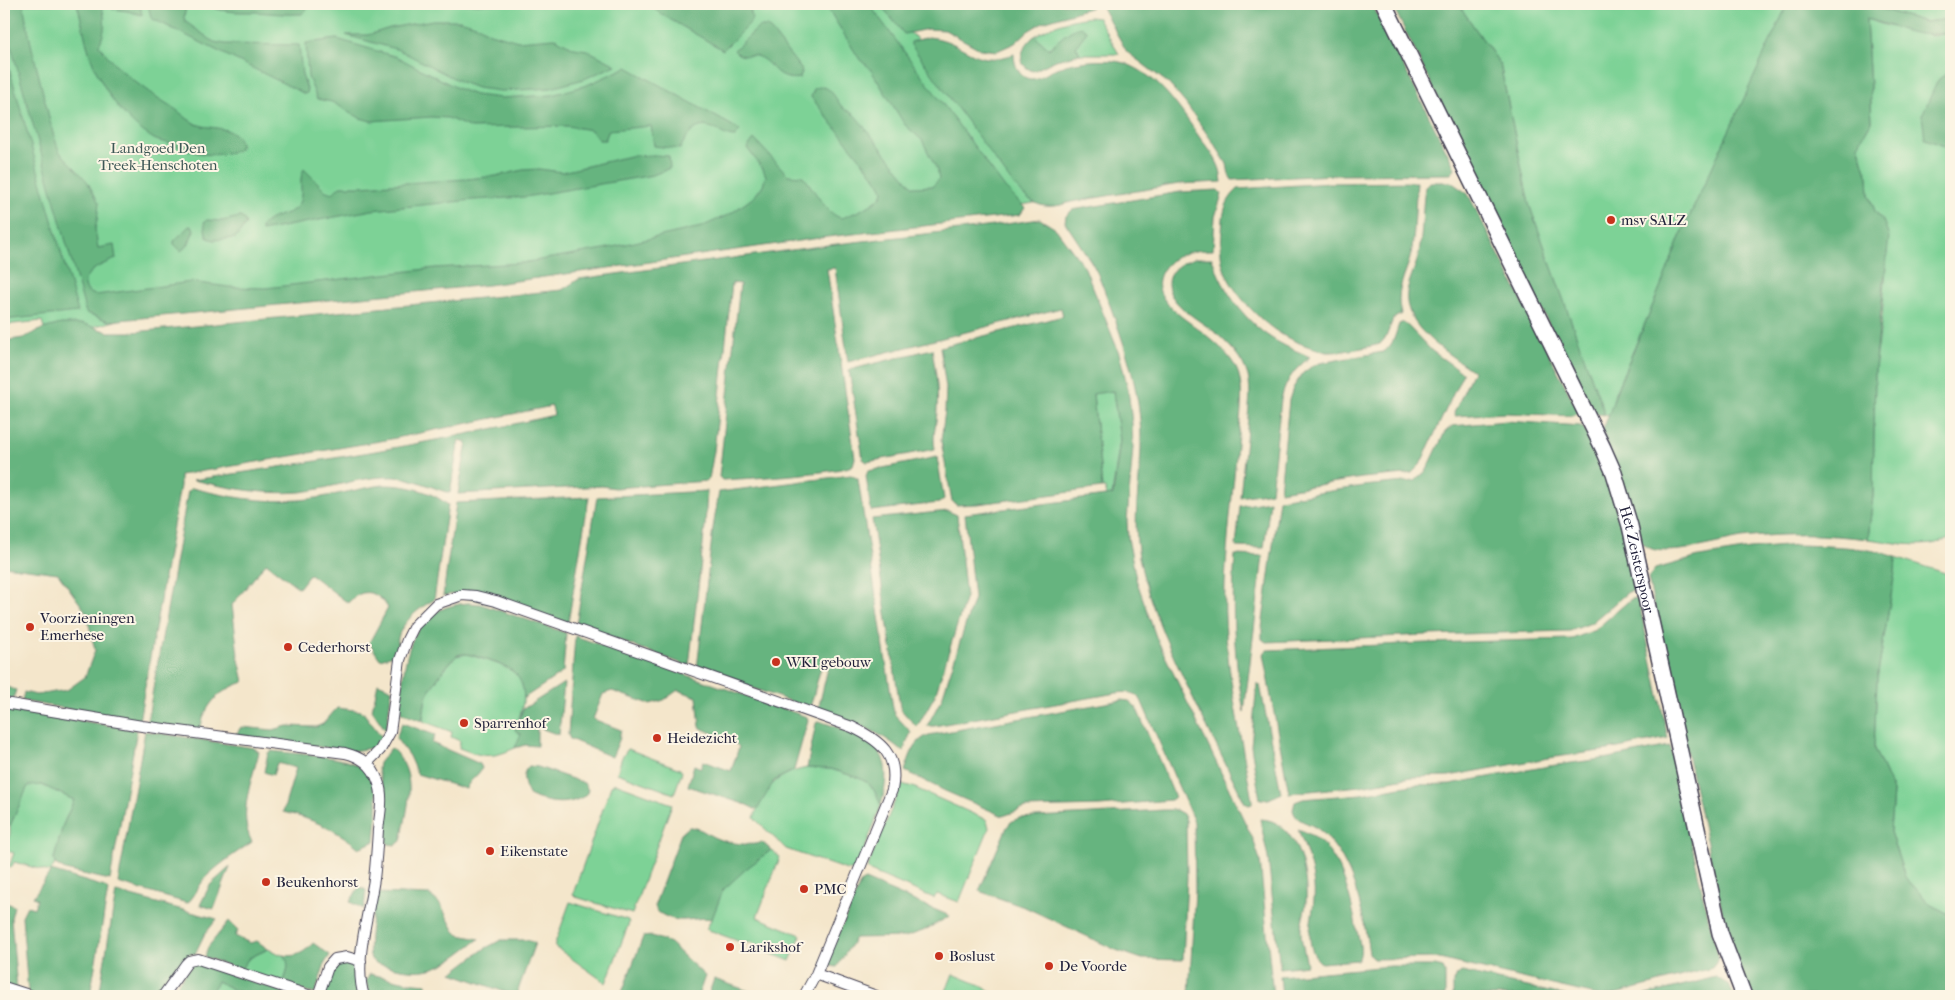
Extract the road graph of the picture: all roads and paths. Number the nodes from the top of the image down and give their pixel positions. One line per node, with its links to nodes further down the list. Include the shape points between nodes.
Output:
1 (1384, 4): 14 (street, Het Zeisterspoor, via 1603,448 1618,487 1639,563 1718,924 1724,948)
2 (4, 702): 3 (street, via 142,726 345,753)
3 (367, 763): 4 (street, via 379,783 381,799 374,878); 5 (street, via 380,750 390,732 406,640 414,626 436,604 462,595 496,601 852,727 872,737 886,750 893,762 895,777)
4 (361, 961): 10 (street, via 335,959 328,967); 11 (street, via 360,979)
5 (816, 974): 12 (street); 13 (street)
6 (4, 987): 7 (street)
7 (32, 996)
8 (163, 996): 9 (street, via 189,960 198,959)
9 (311, 996)
10 (318, 996)
11 (364, 996)
12 (804, 996)
13 (876, 996)
14 (1744, 996)

